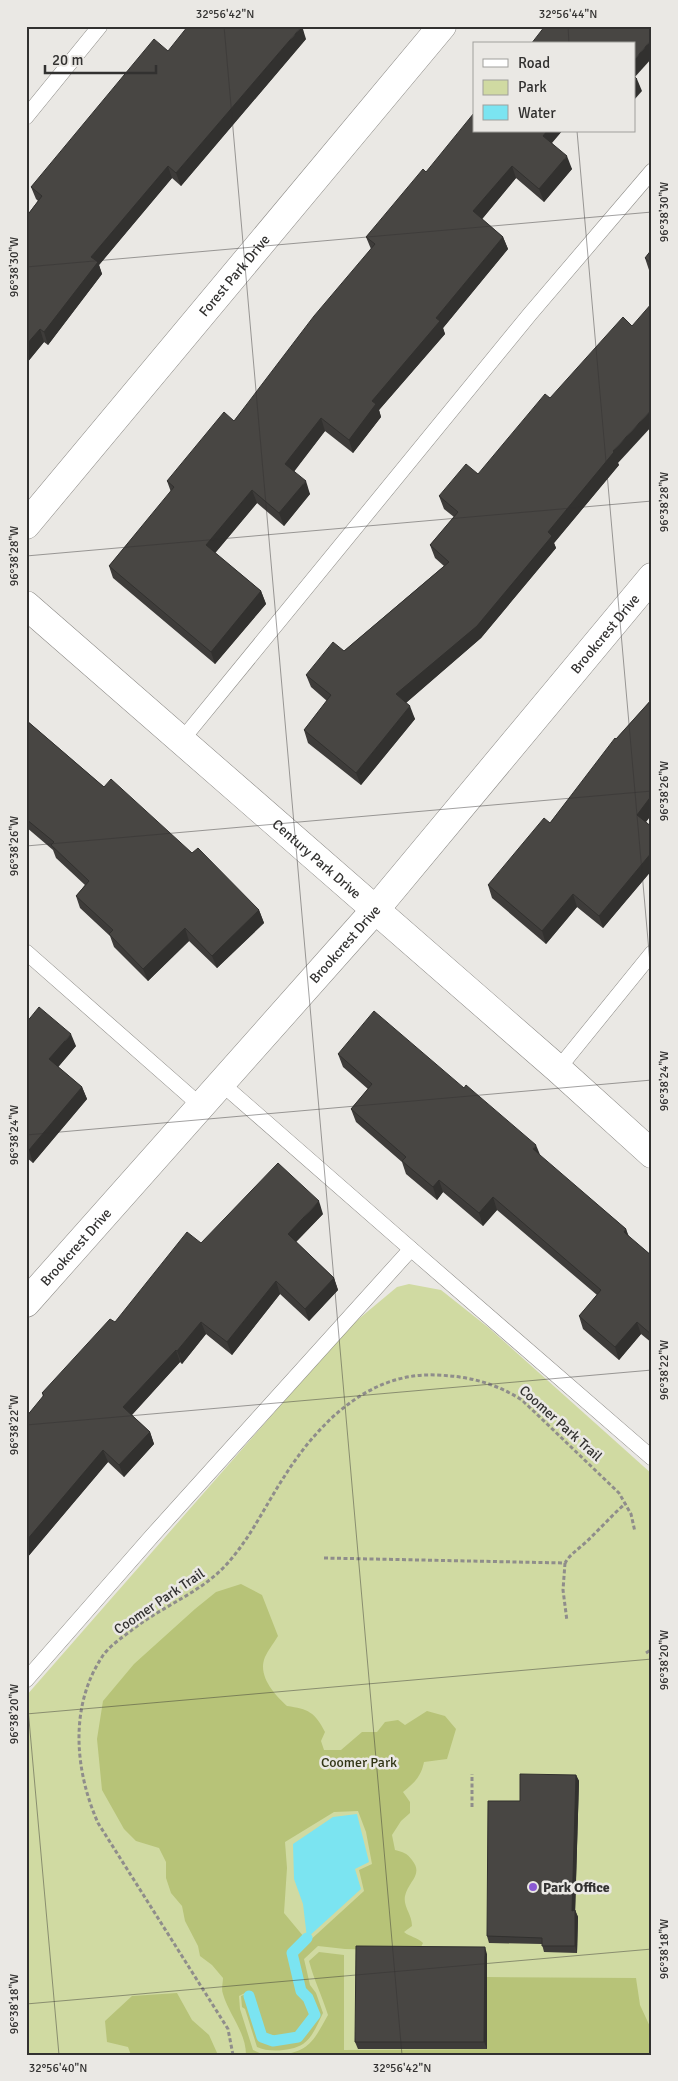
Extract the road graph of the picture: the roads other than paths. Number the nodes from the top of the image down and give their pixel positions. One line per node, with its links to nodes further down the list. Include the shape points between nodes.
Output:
1 (100, 26): 3 (lane)
2 (442, 26): 5 (street, Forest Park Drive)
3 (26, 117)
4 (652, 171): 8 (lane, via 530,314)
5 (26, 525)
6 (652, 577): 9 (street, Brookcrest Drive)
7 (26, 605): 8 (street, Century Park Drive)
8 (181, 741): 9 (street, Century Park Drive)
9 (375, 910): 12 (street, Century Park Drive); 13 (street, Brookcrest Drive)
10 (26, 952): 14 (lane)
11 (652, 953): 12 (lane)
12 (558, 1069): 15 (street, Century Park Drive)
13 (220, 1083): 14 (street, Brookcrest Drive); 16 (lane)
14 (201, 1106): 17 (street, Brookcrest Drive)
15 (652, 1154)
16 (410, 1249): 18 (lane); 19 (lane)
17 (30, 1291)
18 (652, 1458)
19 (26, 1680)

